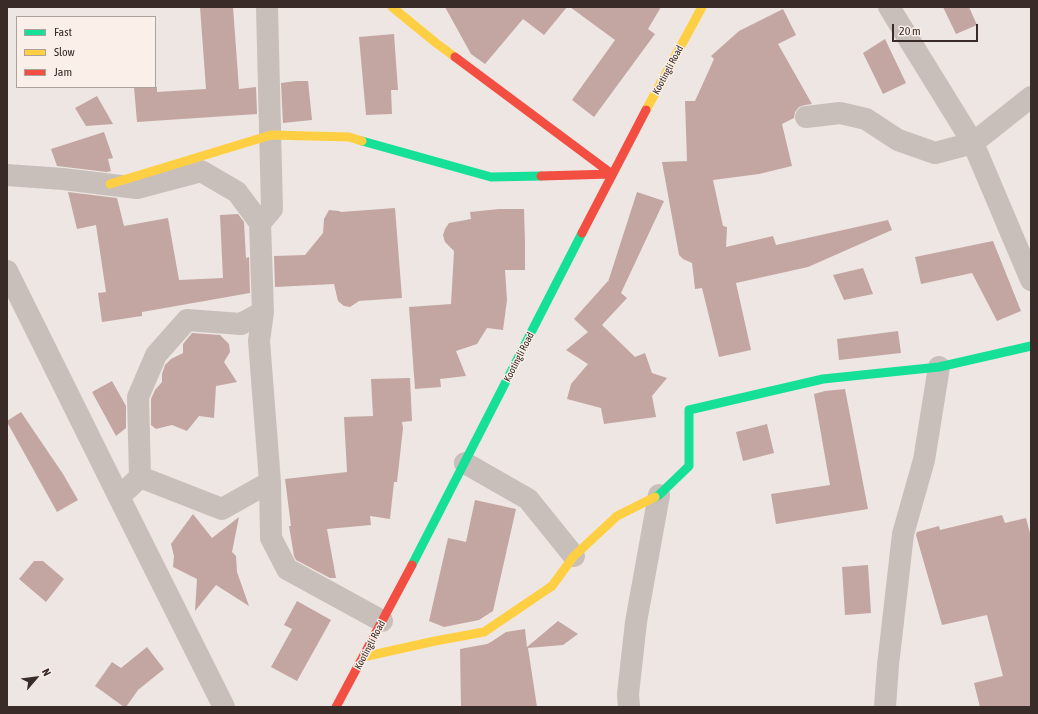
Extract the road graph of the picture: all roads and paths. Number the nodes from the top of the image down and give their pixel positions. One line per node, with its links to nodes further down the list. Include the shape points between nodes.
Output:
1 (267, 7): 7 (street)
2 (392, 7): 9 (street, via 504,95)
3 (702, 7): 9 (street, Kootingli Road)
4 (888, 7): 8 (street)
5 (1031, 97): 8 (street)
6 (806, 117): 8 (street, via 840,113 866,120 898,140 935,153)
7 (271, 135): 9 (street, via 349,138 491,177); 11 (street); 12 (street, via 272,209)
8 (973, 142): 14 (street)
9 (612, 174): 18 (street, Kootingli Road)
10 (7, 175): 11 (street)
11 (110, 184): 12 (street, via 137,188 201,171 237,192)
12 (260, 223): 15 (street)
13 (7, 271): 22 (street)
14 (1031, 280)
15 (263, 312): 19 (street, via 241,324 187,320 156,355 138,397); 20 (street, via 259,341)
16 (1031, 346): 17 (street)
17 (939, 367): 21 (street, via 823,379 689,410 689,466); 29 (street, via 924,460 903,534)
18 (465, 463): 23 (street, via 528,499); 24 (street, Kootingli Road)
19 (140, 477): 20 (street, via 222,509); 22 (street)
20 (270, 482): 24 (street, via 271,538 287,569)
21 (659, 495): 23 (street, via 617,516); 28 (street, via 636,622 628,694)
22 (119, 497): 26 (street)
23 (574, 556): 25 (street, via 552,586 484,632 435,640)
24 (382, 621): 25 (street, Kootingli Road)
25 (363, 657): 27 (street, Kootingli Road)
26 (224, 707)
27 (336, 707)
28 (629, 707)
29 (885, 707)

